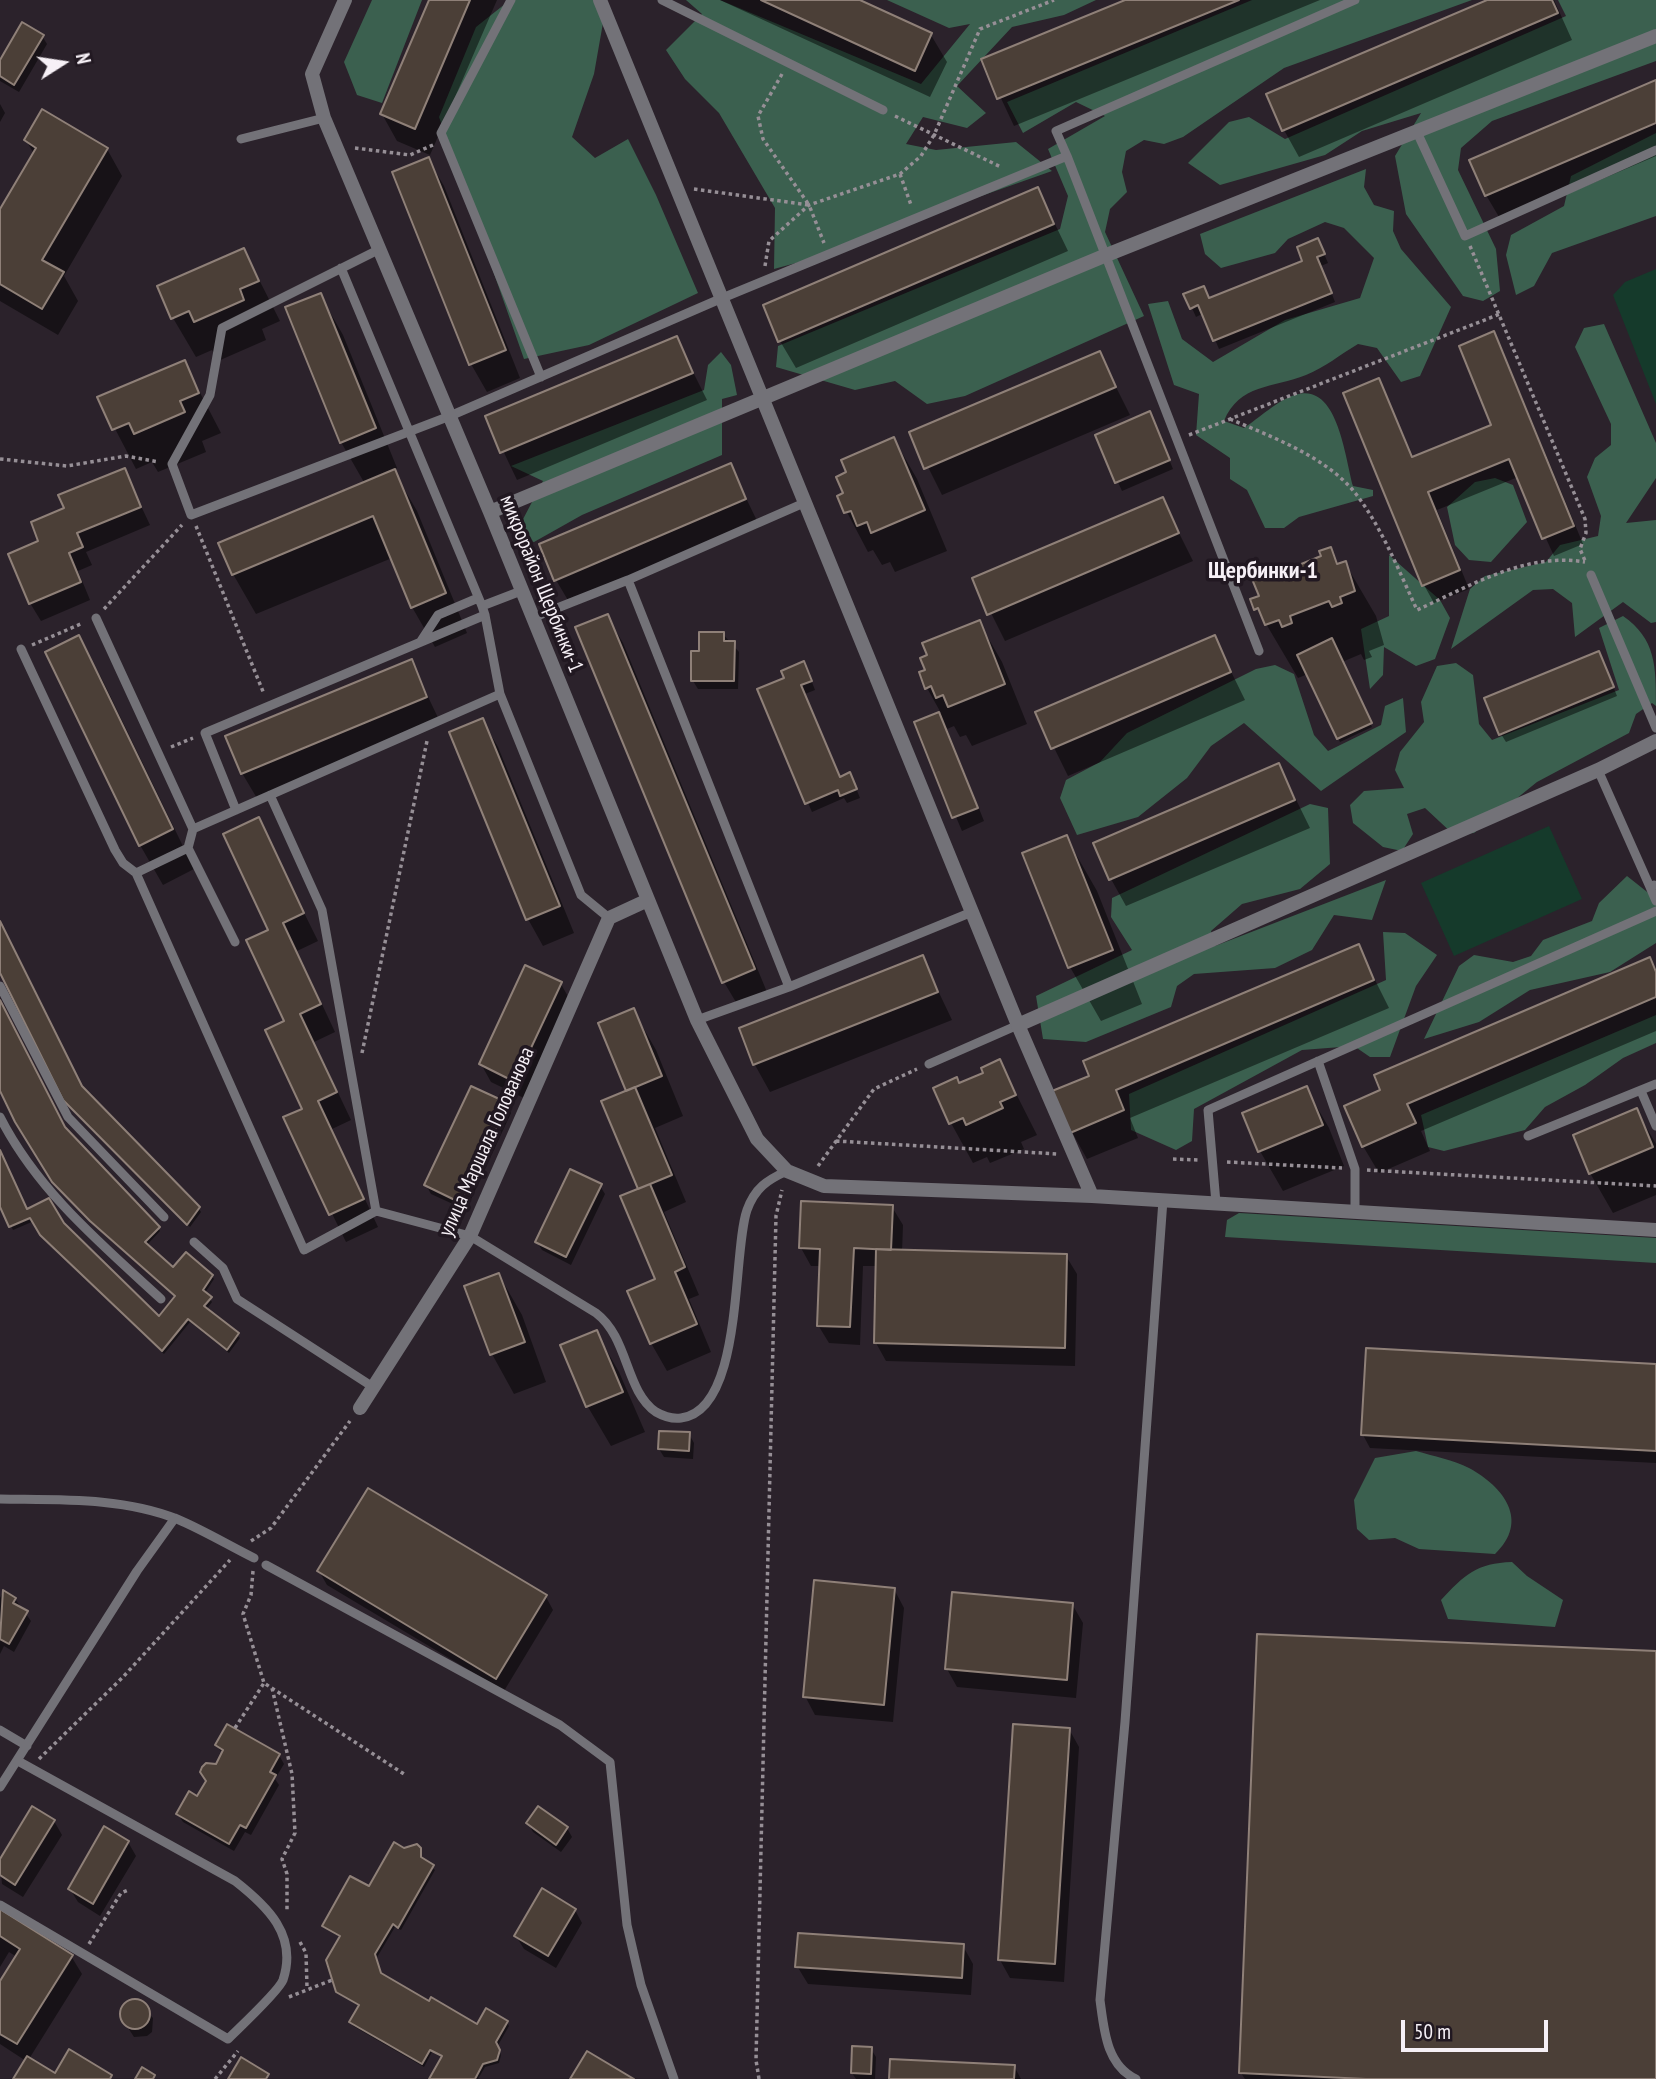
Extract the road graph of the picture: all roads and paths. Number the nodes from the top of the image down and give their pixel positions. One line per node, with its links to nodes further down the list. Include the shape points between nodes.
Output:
1 (345, 0): 10 (street, микрорайон Щербинки-1, via 312,74)
2 (511, 0): 14 (lane, via 441,134)
3 (600, 0): 20 (street)
4 (662, 0): 8 (lane)
5 (1054, 0): 12 (path, via 980,29)
6 (1355, 0): 17 (lane, via 1056,131)
7 (1656, 36): 11 (street)
8 (788, 63): 9 (lane); 21 (path, via 758,116 763,139)
9 (884, 110): 12 (path)
10 (324, 118): 13 (lane); 15 (street, микрорайон Щербинки-1)
11 (1416, 130): 23 (lane); 26 (street)
12 (934, 135): 18 (path, via 921,156); 19 (path)
13 (241, 139)
14 (444, 141): 15 (path, via 410,155); 31 (lane)
15 (336, 145): 24 (street, микрорайон Щербинки-1)
16 (1656, 150): 23 (lane)
17 (1067, 156): 19 (lane); 26 (lane)
18 (900, 174): 21 (path); 22 (path)
19 (1020, 176): 22 (lane)
20 (675, 187): 21 (path); 29 (street)
21 (809, 205): 25 (path); 28 (path, via 769,242)
22 (916, 219): 25 (lane)
23 (1465, 236): 30 (path)
24 (380, 249): 27 (lane); 33 (street, микрорайон Щербинки-1)
25 (829, 254): 28 (lane)
26 (1104, 256): 32 (street); 36 (lane)
27 (341, 268): 35 (lane); 38 (lane, via 222,328 210,395)
28 (762, 281): 29 (lane)
29 (720, 299): 31 (lane); 32 (street)
30 (1500, 314): 34 (path); 42 (path, via 1585,519 1580,548)
31 (541, 377): 33 (lane)
32 (761, 400): 39 (street); 40 (street)
33 (450, 416): 35 (lane); 40 (street, микрорайон Щербинки-1)
34 (1230, 419): 36 (path); 42 (path, via 1321,464 1355,493 1417,610 1529,563 1559,557)
35 (409, 432): 41 (lane); 46 (lane)
36 (1176, 440): 51 (lane)
37 (0, 459): 38 (path, via 67,466 126,456)
38 (172, 464): 41 (lane)
39 (804, 503): 44 (lane); 69 (street)
40 (490, 512): 45 (street, микрорайон Щербинки-1)
41 (191, 515): 47 (path); 53 (path)
42 (1585, 562): 43 (path)
43 (1591, 575): 55 (lane)
44 (628, 580): 48 (lane); 73 (lane)
45 (521, 591): 46 (lane); 48 (street, микрорайон Щербинки-1)
46 (482, 607): 49 (lane); 49 (lane, via 438,615); 52 (lane)
47 (96, 618): 50 (path); 58 (lane)
48 (532, 618): 66 (street, микрорайон Щербинки-1)
49 (421, 641): 53 (lane)
50 (22, 649): 64 (lane, via 115,850)
51 (1259, 651)
52 (500, 694): 54 (lane); 70 (lane, via 581,895)
53 (269, 706): 56 (lane)
54 (431, 722): 60 (lane); 80 (path)
55 (1656, 728)
56 (205, 733): 58 (path); 61 (lane)
57 (1656, 741): 59 (street)
58 (159, 753): 62 (lane)
59 (1598, 770): 65 (lane); 75 (street)
60 (270, 795): 61 (lane); 80 (lane, via 323,909)
61 (236, 810): 62 (lane)
62 (193, 829): 63 (lane)
63 (188, 848): 64 (lane); 71 (lane)
64 (136, 873): 95 (lane, via 304,1250)
65 (1653, 886): 67 (lane)
66 (648, 900): 70 (street); 74 (street, микрорайон Щербинки-1)
67 (1656, 901)
68 (1656, 911): 76 (lane)
69 (972, 912): 73 (lane); 75 (street)
70 (609, 918): 99 (street, улица Маршала Голованова)
71 (235, 942)
72 (0, 986): 97 (lane, via 68,1117)
73 (789, 987): 74 (lane)
74 (697, 1020): 89 (street, микрорайон Щербинки-1, via 757,1139)
75 (1018, 1025): 77 (lane); 85 (street)
76 (1318, 1061): 87 (lane, via 1208,1110); 88 (lane)
77 (929, 1064): 84 (path, via 874,1089)
78 (1656, 1084): 79 (lane)
79 (1641, 1091): 82 (lane); 83 (lane)
80 (354, 1092): 95 (lane)
81 (0, 1117): 101 (lane, via 18,1152 76,1221)
82 (1656, 1126)
83 (1528, 1136)
84 (836, 1142): 85 (path); 90 (path)
85 (1074, 1155): 92 (street)
86 (1173, 1159): 87 (path)
87 (1213, 1161): 88 (path); 94 (lane)
88 (1355, 1169): 91 (path); 96 (lane)
89 (787, 1171): 90 (street); 99 (lane, via 759,1186 748,1209 729,1350 706,1403 687,1417 667,1416 648,1406 605,1320); 125 (path, via 776,1216)
90 (808, 1180): 92 (street, via 824,1186)
91 (1656, 1186)
92 (1091, 1196): 93 (street)
93 (1163, 1200): 94 (street); 126 (lane, via 1100,2000 1105,2043 1126,2074)
94 (1216, 1203): 96 (street)
95 (376, 1211): 99 (lane)
96 (1355, 1211): 98 (street)
97 (164, 1217)
98 (1656, 1230)
99 (470, 1236): 102 (street, улица Маршала Голованова)
100 (194, 1242): 102 (lane, via 223,1269 237,1299)
101 (160, 1299)
102 (373, 1387): 103 (street, улица Маршала Голованова)
103 (360, 1408): 106 (path, via 271,1528)
104 (0, 1499): 105 (lane, via 81,1501)
105 (175, 1518): 106 (lane); 113 (lane)
106 (238, 1550): 107 (lane); 115 (path, via 123,1677)
107 (254, 1558): 109 (path, via 251,1595 243,1614)
108 (266, 1565): 124 (lane, via 560,1725 610,1762 627,1925 641,1985)
109 (264, 1683): 110 (path); 111 (path)
110 (272, 1688): 116 (path); 120 (path, via 292,1774 295,1832 282,1860)
111 (235, 1728)
112 (0, 1730): 113 (lane)
113 (27, 1746): 114 (lane)
114 (18, 1761): 115 (lane); 117 (lane)
115 (30, 1768): 122 (lane, via 235,1881 260,1900 287,1944 283,1982 228,2039)
116 (404, 1774)
117 (0, 1787)
118 (128, 1890): 122 (path, via 121,1893)
119 (0, 1905): 122 (lane)
120 (292, 1922)
121 (296, 1932): 123 (path, via 306,1953 307,1987)
122 (85, 1955)
123 (332, 1980)
124 (674, 2079)
125 (758, 2079)
126 (1136, 2079)

